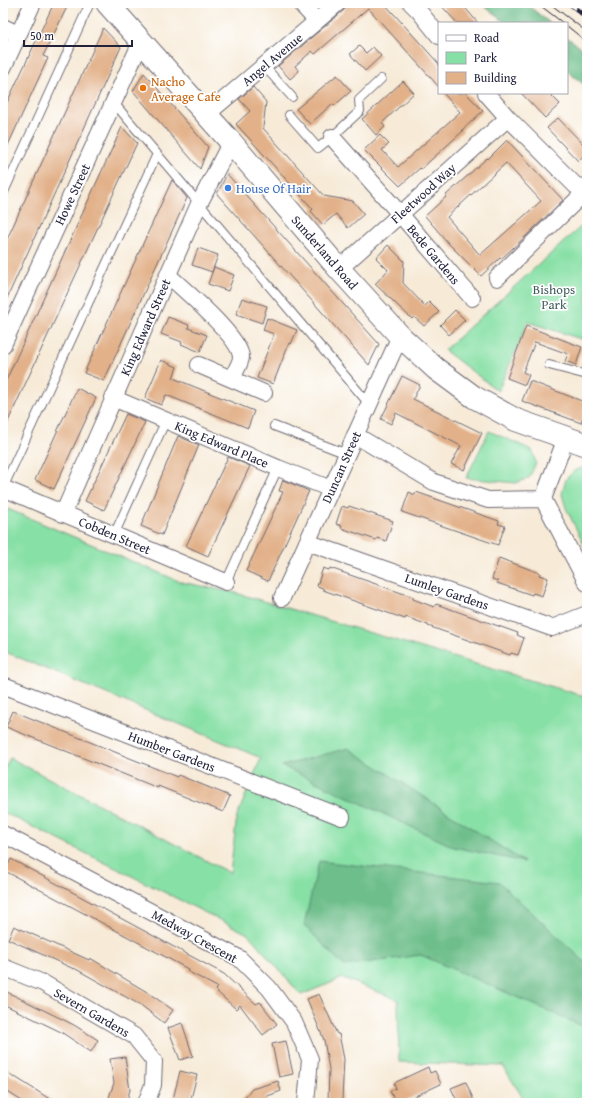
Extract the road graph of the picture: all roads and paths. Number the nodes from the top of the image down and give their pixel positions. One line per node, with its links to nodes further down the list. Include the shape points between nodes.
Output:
1 (33, 3): 9 (street)
2 (90, 3): 26 (lane)
3 (107, 3): 11 (main road, Sunderland Road)
4 (300, 3): 7 (street)
5 (338, 3): 7 (street, Angel Avenue)
6 (411, 3): 10 (street)
7 (317, 21): 12 (street, Angel Avenue)
8 (3, 27): 9 (street)
9 (18, 34): 13 (street)
10 (438, 35)
11 (141, 42): 17 (street, Howe Street); 18 (main road, Sunderland Road)
12 (264, 66): 16 (lane); 18 (street, Angel Avenue)
13 (3, 68)
14 (381, 79): 21 (lane, via 359,100 360,111)
15 (487, 94): 20 (street)
16 (292, 97)
17 (114, 103): 23 (lane); 34 (street, Howe Street)
18 (206, 115): 22 (main road, Sunderland Road)
19 (289, 115): 21 (lane, via 318,148)
20 (508, 118): 24 (street, via 576,186); 28 (street, Fleetwood Way)
21 (332, 137): 28 (street, Bede Gardens)
22 (230, 142): 27 (street, King Edward Street); 29 (main road, Sunderland Road)
23 (157, 154): 27 (lane); 49 (lane)
24 (587, 187)
25 (587, 190): 31 (street)
26 (3, 194)
27 (199, 204): 30 (street, King Edward Street); 41 (lane)
28 (400, 214): 29 (street, Fleetwood Way); 32 (street, Bede Gardens)
29 (339, 268): 33 (main road, Sunderland Road)
30 (168, 275): 38 (street, via 193,297 238,345 241,357); 40 (street, King Edward Street)
31 (497, 278)
32 (472, 298)
33 (400, 336): 41 (street, Duncan Street); 45 (main road, Sunderland Road, via 436,369 474,397 516,420)
34 (3, 345)
35 (199, 365): 38 (street)
36 (549, 365): 37 (lane)
37 (587, 375)
38 (232, 379): 39 (street)
39 (264, 393)
40 (113, 398): 42 (street, King Edward Place); 52 (street, King Edward Street)
41 (369, 404): 44 (street, Duncan Street)
42 (166, 420): 48 (street, King Edward Place); 53 (lane)
43 (274, 426): 47 (lane)
44 (355, 435): 47 (street, Duncan Street); 51 (street, via 434,482 488,500)
45 (566, 438): 46 (main road, Sunderland Road); 51 (street)
46 (587, 445)
47 (347, 454): 50 (street, Duncan Street)
48 (278, 468): 50 (street, King Edward Place); 55 (lane)
49 (3, 488): 52 (street, Cobden Street)
50 (331, 489): 54 (street, Duncan Street)
51 (543, 499): 56 (street)
52 (63, 514): 53 (street, Cobden Street)
53 (114, 535): 55 (street, Cobden Street)
54 (307, 542): 57 (street, Duncan Street); 58 (street, Lumley Gardens, via 552,628)
55 (226, 582)
56 (587, 583)
57 (282, 598)
58 (587, 614)
59 (3, 685): 60 (street, Humber Gardens)
60 (342, 817)
61 (3, 834): 64 (street, Medway Crescent, via 239,958 269,988 294,1022 310,1059)
62 (3, 967): 63 (street, Severn Gardens, via 43,983 134,1036 154,1061 153,1085)
63 (146, 1103)
64 (306, 1103)

